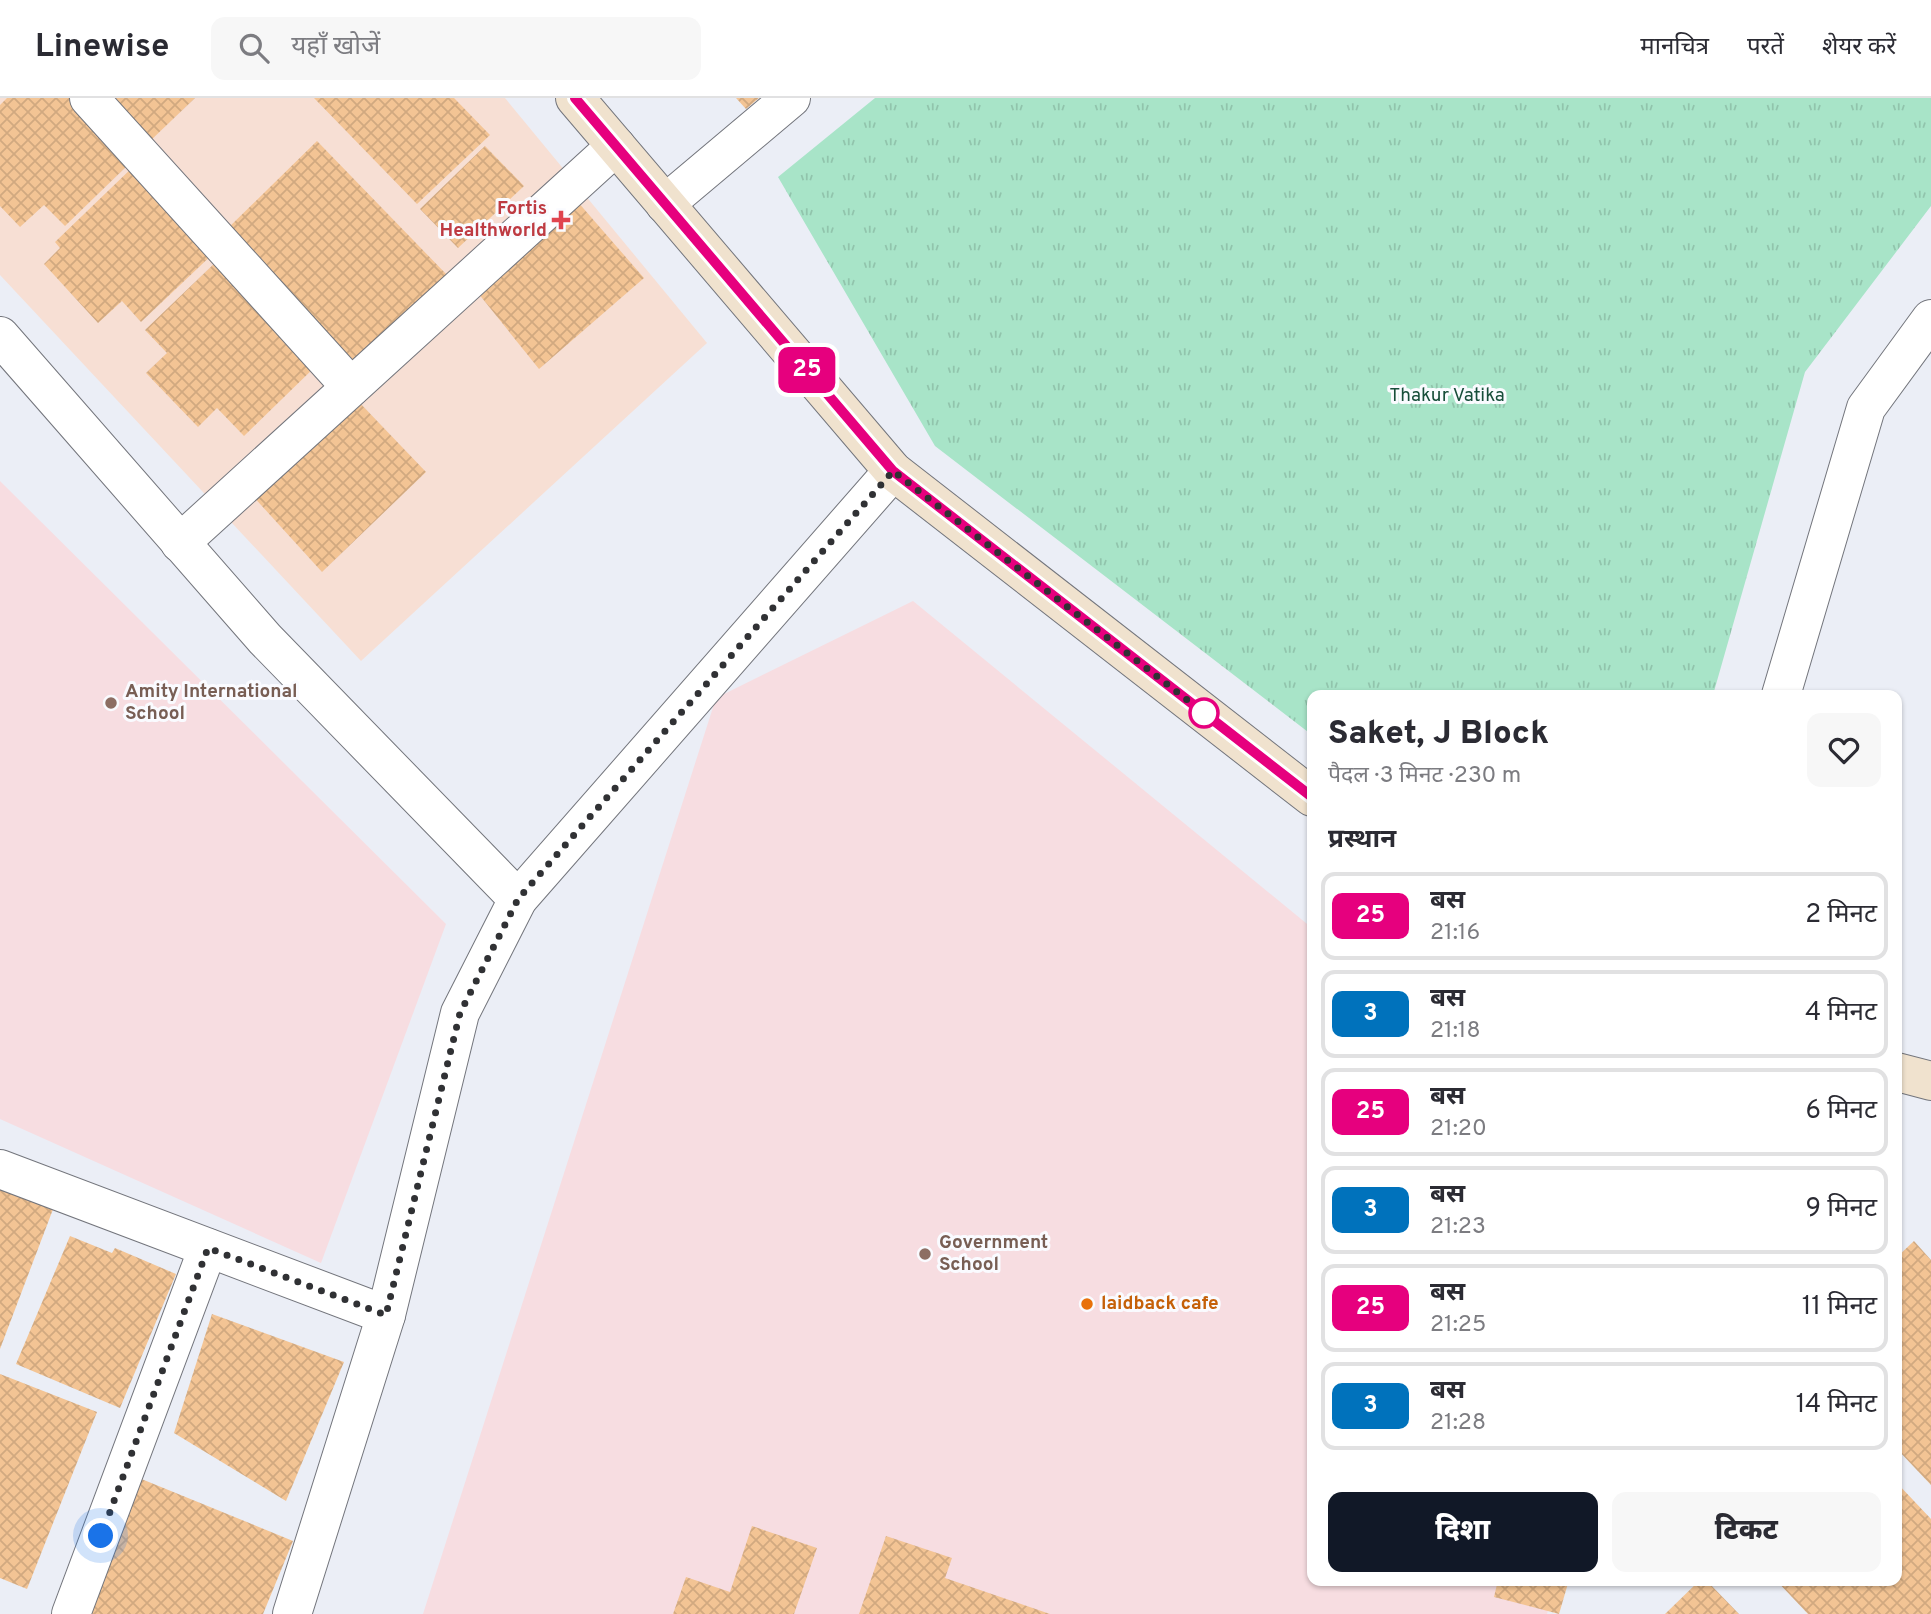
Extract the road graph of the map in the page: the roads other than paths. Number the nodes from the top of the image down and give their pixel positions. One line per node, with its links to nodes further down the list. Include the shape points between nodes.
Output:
1 (89, 98): 8 (street)
2 (575, 98): 4 (street)
3 (791, 98): 5 (street)
4 (616, 146): 5 (street); 8 (street)
5 (665, 204): 9 (street)
6 (1931, 319): 11 (street, via 1866,408)
7 (0, 336): 10 (street)
8 (351, 387): 10 (street)
9 (893, 471): 12 (street); 13 (street)
10 (180, 543): 13 (street, via 265,639)
11 (1782, 690)
12 (1307, 793)
13 (518, 899): 18 (street, via 460,1013)
14 (1902, 1073): 15 (street)
15 (1931, 1081)
16 (0, 1169): 17 (street)
17 (208, 1248): 18 (street); 19 (street)
18 (386, 1315): 20 (street)
19 (71, 1614)
20 (292, 1614)

